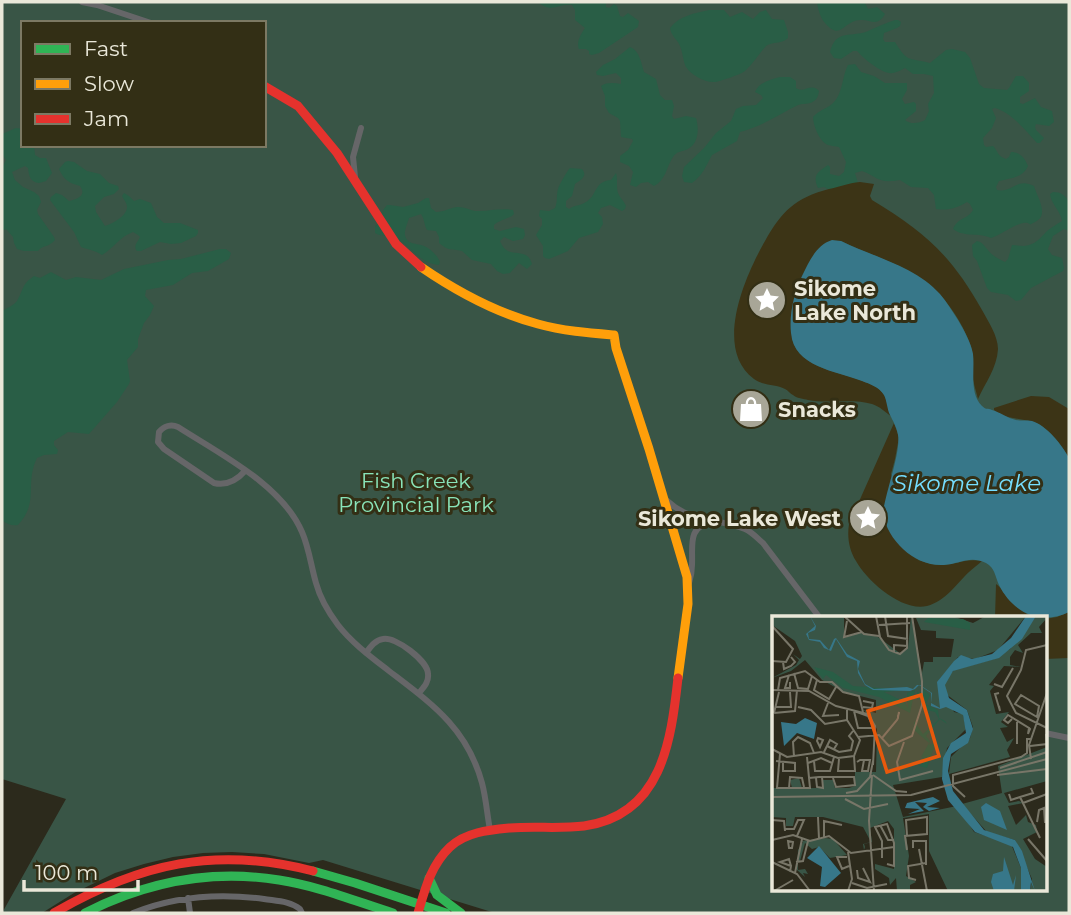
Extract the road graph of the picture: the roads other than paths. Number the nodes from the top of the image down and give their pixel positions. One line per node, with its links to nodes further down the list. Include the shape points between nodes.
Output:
1 (82, 2): 2 (street)
2 (145, 21)
3 (266, 87): 5 (street, via 298,106)
4 (360, 128): 5 (street, via 353,157)
5 (356, 183): 7 (street, via 396,244 440,280 524,321 614,335)
6 (245, 471): 6 (street, via 177,427 167,426 159,432 163,449 211,481 230,482); 11 (street, via 291,512 326,606)
7 (664, 499): 8 (street, via 686,515); 9 (street)
8 (715, 521): 9 (street, via 702,524 693,535); 10 (street, via 746,530 763,543)
9 (688, 589): 15 (street, via 669,745 661,770 646,791 626,810 596,824)
10 (818, 616)
11 (366, 653): 12 (street); 12 (street, via 378,640 397,642 427,667 428,677)
12 (419, 693): 15 (street, via 454,726 471,753)
13 (1046, 733): 14 (street)
14 (1069, 738)
15 (490, 830): 16 (street, via 454,844 439,858)
16 (429, 878): 19 (street); 28 (street, via 437,895)
17 (188, 898): 22 (street); 23 (street); 24 (street, via 256,898 291,904)
18 (361, 903): 21 (street, via 285,881 223,875 145,887); 25 (street); 26 (street)
19 (419, 909): 20 (street, via 313,871 223,859 165,866 126,877); 27 (street)
20 (54, 913)
21 (85, 913)
22 (134, 913)
23 (190, 913)
24 (302, 913)
25 (378, 913)
26 (393, 913)
27 (446, 913)
28 (461, 913)

